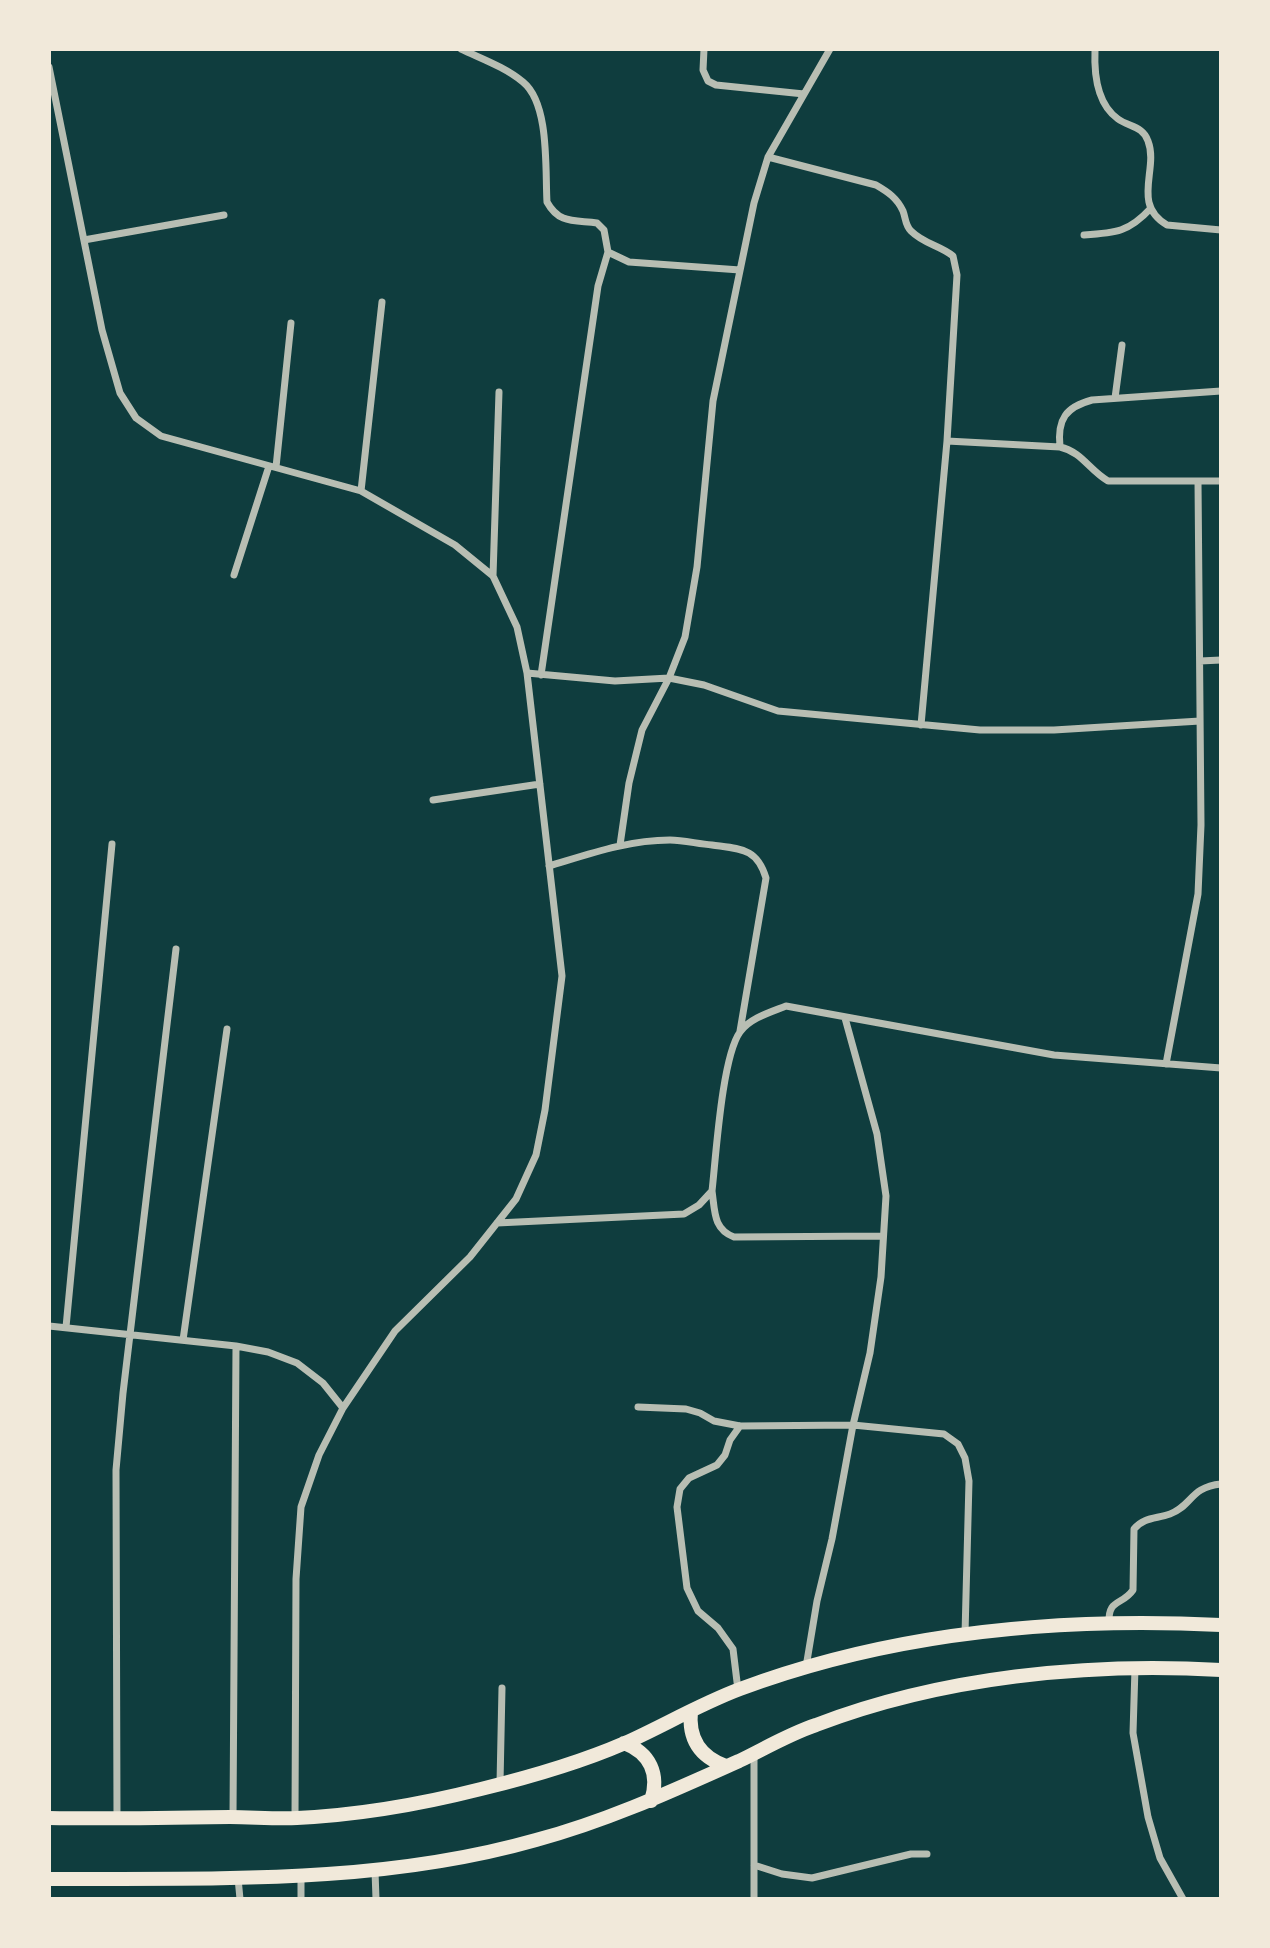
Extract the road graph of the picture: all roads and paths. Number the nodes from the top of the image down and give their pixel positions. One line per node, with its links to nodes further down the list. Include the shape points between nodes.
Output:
1 (461, 49): 13 (street, via 526,84 542,118 547,202 562,219 597,223 604,230)
2 (704, 49): 6 (street, via 703,70 716,85)
3 (830, 49): 6 (street)
4 (1095, 50): 8 (street, via 1094,70 1108,108 1147,136 1151,150 1146,192)
5 (49, 67): 12 (street)
6 (804, 93): 7 (street)
7 (768, 157): 14 (street); 21 (street, via 876,185 890,193 908,228 920,240 941,246 953,257 957,275)
8 (1151, 208): 10 (street, via 1167,225); 11 (street, via 1136,224 1119,231)
9 (224, 215): 12 (street)
10 (1221, 230)
11 (1084, 234)
12 (84, 240): 23 (street, via 120,393 136,418 161,436)
13 (608, 252): 14 (street, via 629,262); 32 (street, via 598,286)
14 (740, 270): 33 (street, via 713,401 697,567 685,637)
15 (382, 302): 26 (street)
16 (291, 323): 23 (street)
17 (1122, 345): 20 (street)
18 (1221, 391): 20 (street)
19 (499, 392): 28 (street)
20 (1115, 398): 22 (street, via 1077,404 1058,431)
21 (947, 442): 22 (street); 35 (street)
22 (1060, 447): 24 (street, via 1081,456 1108,481)
23 (273, 466): 26 (street); 27 (street)
24 (1198, 481): 25 (street); 30 (street)
25 (1221, 481)
26 (361, 491): 28 (street, via 455,545)
27 (234, 575)
28 (493, 576): 31 (street, via 517,627)
29 (1221, 660): 30 (street)
30 (1200, 661): 34 (street)
31 (527, 673): 32 (street); 36 (street)
32 (541, 674): 33 (street, via 615,681)
33 (669, 678): 35 (street, via 778,710); 39 (street, via 642,730)
34 (1200, 721): 35 (street, via 1054,730); 45 (street, via 1198,894)
35 (921, 725)
36 (540, 784): 37 (street); 40 (street)
37 (433, 800)
38 (112, 844): 51 (street)
39 (620, 845): 40 (street); 44 (street, via 671,840 751,852 761,863 766,878)
40 (549, 866): 48 (street, via 562,976 545,1110 536,1155 516,1199)
41 (176, 948): 52 (street)
42 (845, 1018): 44 (street, via 786,1006 759,1017); 45 (street, via 1054,1055); 49 (street, via 877,1134 886,1196)
43 (227, 1029): 53 (street)
44 (740, 1032): 47 (street, via 729,1057)
45 (1166, 1064): 46 (street)
46 (1221, 1068)
47 (712, 1191): 48 (street, via 684,1214); 49 (street, via 718,1227 734,1237)
48 (497, 1223): 56 (street, via 470,1257 395,1331)
49 (883, 1236): 57 (street, via 870,1353)
50 (49, 1326): 51 (street)
51 (66, 1327): 52 (street)
52 (130, 1334): 53 (street); 77 (street, via 116,1470)
53 (183, 1340): 54 (street)
54 (236, 1346): 56 (street, via 297,1363 323,1382); 74 (street)
55 (638, 1407): 58 (street, via 686,1409)
56 (343, 1408): 76 (street, via 319,1455 301,1507 296,1579)
57 (853, 1425): 58 (street); 62 (street, via 944,1434 962,1451 969,1481); 63 (street)
58 (740, 1426): 67 (street, via 717,1465 689,1478 680,1489 677,1507 687,1588 698,1611 733,1649)
59 (1221, 1483): 60 (street, via 1205,1486 1179,1509 1140,1521 1134,1528 1133,1590 1108,1611)
60 (1109, 1623): 61 (main road); 62 (main road)
61 (1221, 1625)
62 (965, 1634): 63 (main road)
63 (806, 1667): 67 (main road)
64 (1135, 1668): 65 (main road); 70 (main road, via 1011,1677 944,1689 814,1725); 88 (street, via 1133,1733 1148,1817 1160,1858)
65 (1221, 1670)
66 (502, 1688): 72 (street)
67 (738, 1690): 68 (main road)
68 (691, 1711): 69 (main road); 71 (main road, via 695,1742 713,1762)
69 (624, 1744): 72 (main road); 73 (main road, via 645,1755 652,1765 656,1777)
70 (754, 1754): 71 (main road); 79 (street)
71 (726, 1766): 73 (main road)
72 (500, 1784): 76 (main road, via 406,1804)
73 (651, 1801): 80 (main road, via 534,1841)
74 (233, 1817): 76 (main road); 77 (main road)
75 (49, 1818): 77 (main road)
76 (295, 1818)
77 (117, 1819)
78 (927, 1854): 79 (street, via 812,1878)
79 (754, 1865): 87 (street)
80 (375, 1871): 81 (main road); 86 (street)
81 (300, 1876): 82 (main road); 85 (street)
82 (238, 1878): 83 (main road); 84 (street)
83 (49, 1879)
84 (240, 1899)
85 (301, 1899)
86 (376, 1899)
87 (754, 1899)
88 (1183, 1899)

